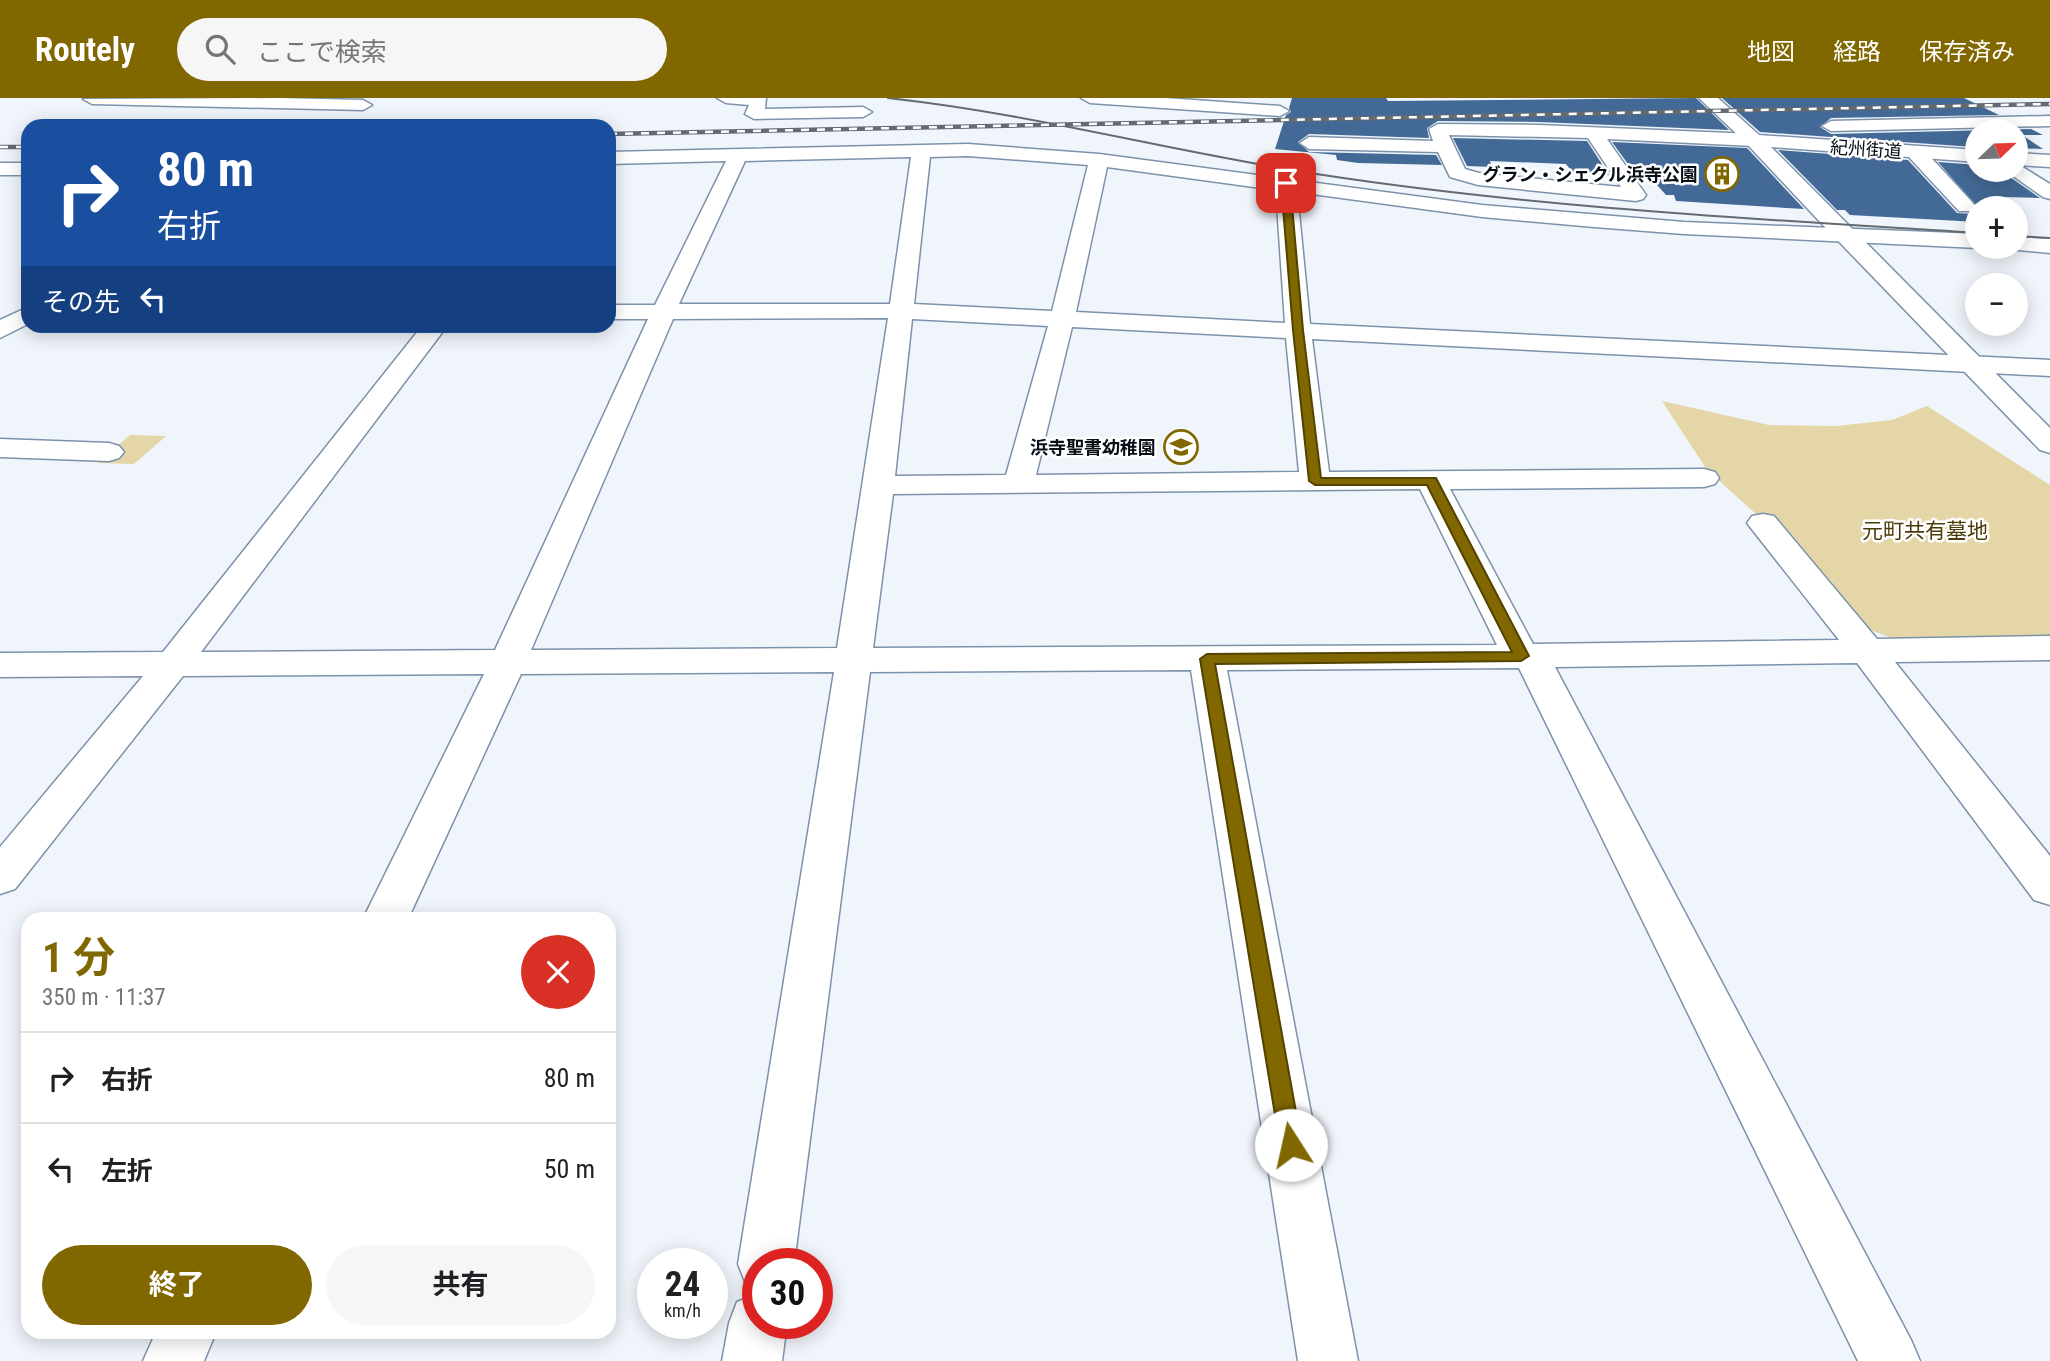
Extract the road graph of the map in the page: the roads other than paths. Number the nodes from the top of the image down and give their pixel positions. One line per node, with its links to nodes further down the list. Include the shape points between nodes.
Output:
1 (726, 98): 7 (street, via 759,100 754,114)
2 (1090, 98): 6 (street)
3 (1708, 98): 12 (street)
4 (92, 99): 5 (street)
5 (368, 101): 8 (street)
6 (1280, 111)
7 (863, 112)
8 (339, 119)
9 (2050, 121): 10 (street)
10 (1831, 126)
11 (1595, 134): 12 (street, 紀州街道); 14 (street, 紀州街道, via 1437,129); 14 (street, via 1636,195 1478,179 1457,173)
12 (1754, 140): 16 (street, 紀州街道); 27 (street)
13 (1309, 143): 14 (street)
14 (1445, 147)
15 (921, 151): 18 (street); 20 (street); 32 (street)
16 (1915, 152): 17 (street, 紀州街道); 26 (street)
17 (1965, 155)
18 (738, 156): 19 (street); 31 (street)
19 (616, 158)
20 (1099, 160): 24 (street); 35 (street)
21 (2028, 160): 22 (street)
22 (2050, 161)
23 (2028, 177): 25 (street)
24 (1286, 183): 27 (street, via 1482,211 1685,228); 36 (street)
25 (2050, 193)
26 (1965, 206)
27 (1843, 234): 28 (street); 39 (street)
28 (1965, 240)
29 (2028, 245): 30 (street)
30 (2050, 246)
31 (664, 311): 32 (street); 33 (street); 55 (street)
32 (900, 311): 35 (street); 48 (street)
33 (616, 312)
34 (21, 318): 37 (street)
35 (1062, 319): 36 (street); 47 (street)
36 (1298, 330): 39 (street); 45 (street)
37 (0, 331)
38 (430, 333): 56 (street)
39 (1973, 363): 40 (street); 41 (street)
40 (2050, 368)
41 (2050, 444)
42 (0, 448): 43 (street)
43 (109, 452)
44 (1704, 478): 46 (street)
45 (1315, 481): 46 (street); 47 (street)
46 (1431, 481): 52 (street)
47 (1019, 482): 48 (street)
48 (879, 485): 54 (street)
49 (1763, 523): 51 (street)
50 (2050, 648): 51 (street)
51 (1869, 653): 52 (street); 60 (street)
52 (1526, 656): 53 (street); 68 (street)
53 (1207, 659): 54 (street); 67 (street)
54 (852, 661): 55 (street); 62 (street)
55 (508, 662): 56 (street); 61 (street)
56 (173, 664): 57 (street); 58 (street)
57 (0, 665)
58 (18, 831): 59 (street)
59 (0, 877)
60 (2050, 888)
61 (388, 912)
62 (768, 1248)
63 (184, 1339): 65 (street)
64 (755, 1339): 66 (street)
65 (173, 1361)
66 (752, 1361)
67 (1328, 1361)
68 (1890, 1361)

